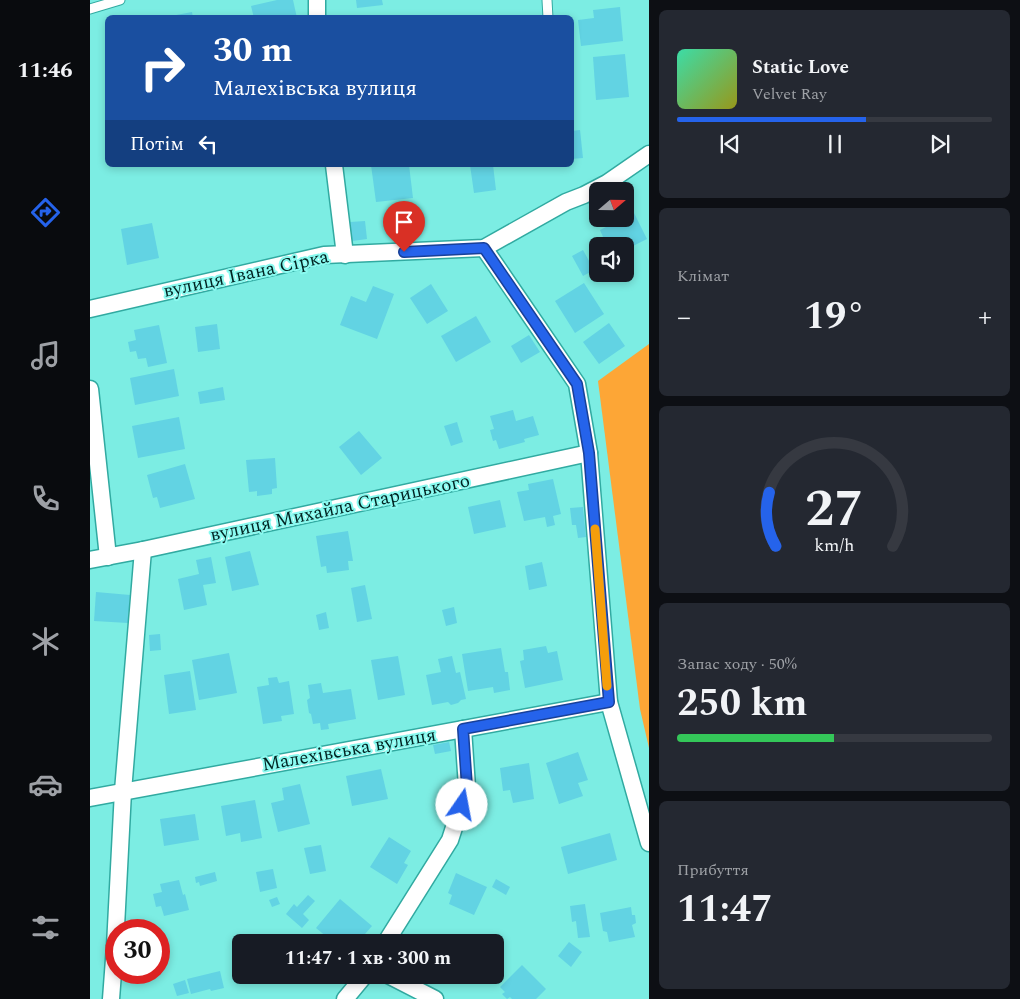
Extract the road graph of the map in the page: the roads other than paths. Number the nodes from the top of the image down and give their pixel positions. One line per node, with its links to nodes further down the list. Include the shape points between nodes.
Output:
1 (120, 0): 4 (lane)
2 (317, 0): 5 (street)
3 (547, 0): 6 (lane)
4 (90, 9)
5 (317, 15)
6 (548, 15)
7 (649, 154): 9 (street, вулиця Івана Сірка, via 607,183)
8 (334, 167): 10 (street)
9 (484, 248): 10 (street, вулиця Івана Сірка); 13 (street, via 577,384)
10 (345, 254): 11 (street, вулиця Івана Сірка, via 324,255)
11 (90, 309)
12 (90, 389): 15 (street)
13 (589, 453): 14 (street, вулиця Михайла Старицького); 17 (street)
14 (143, 550): 15 (street, вулиця Михайла Старицького); 19 (street)
15 (108, 557): 16 (street, вулиця Михайла Старицького)
16 (90, 560)
17 (609, 702): 18 (street, Малехівська вулиця); 21 (street)
18 (463, 729): 19 (street, Малехівська вулиця); 22 (street, via 467,787 450,840)
19 (123, 791): 20 (street, Малехівська вулиця); 25 (street)
20 (90, 798)
21 (649, 843)
22 (391, 934)
23 (358, 984): 26 (street)
24 (406, 984): 27 (street)
25 (111, 999)
26 (345, 999)
27 (435, 999)

